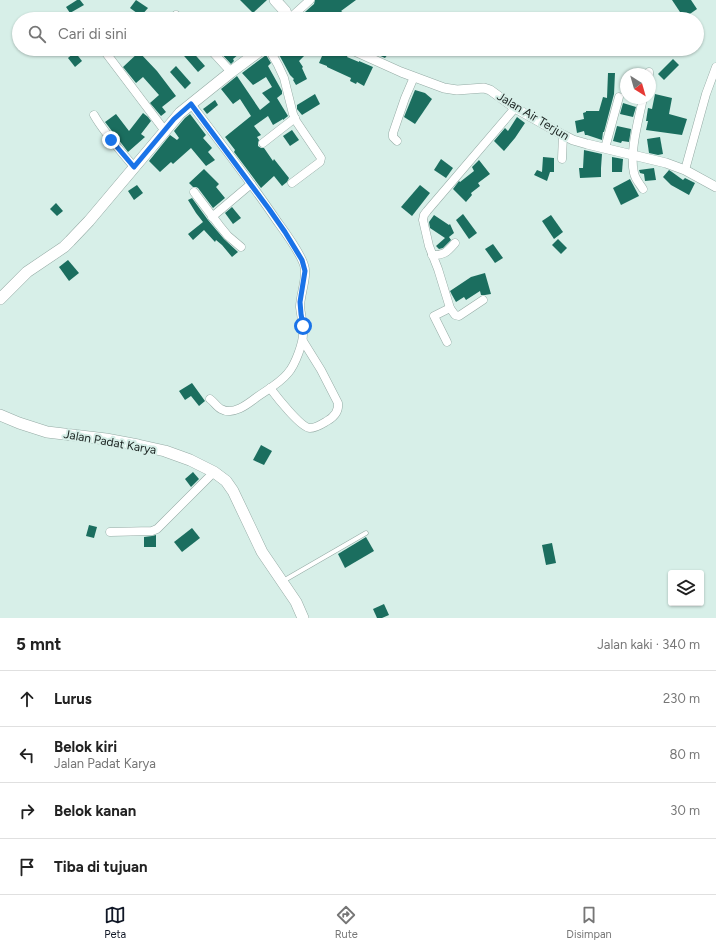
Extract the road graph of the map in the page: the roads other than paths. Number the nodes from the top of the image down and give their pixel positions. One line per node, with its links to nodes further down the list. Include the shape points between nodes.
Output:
1 (276, 0): 3 (main road)
2 (310, 0): 4 (street)
3 (286, 12)
4 (297, 12)
5 (108, 56): 19 (street)
6 (216, 56): 11 (street)
7 (253, 56): 11 (main road)
8 (273, 56): 18 (street, via 284,78)
9 (365, 56): 12 (street, Jalan Air Terjun)
10 (716, 67): 27 (street)
11 (231, 72): 14 (main road)
12 (414, 77): 16 (street, Jalan Air Terjun, via 453,90 488,89); 21 (street, via 393,132 393,138)
13 (619, 98): 23 (street)
14 (191, 104): 19 (main road); 29 (street)
15 (643, 104): 24 (street)
16 (515, 108): 20 (street, Jalan Air Terjun); 36 (street, via 424,215 423,225)
17 (94, 115): 26 (street)
18 (295, 118): 22 (street); 28 (street, via 321,158 320,162)
19 (165, 130): 26 (main road)
20 (563, 135): 23 (street, Jalan Air Terjun, via 581,143); 25 (street)
21 (397, 141)
22 (263, 143)
23 (604, 148): 24 (street, Jalan Air Terjun)
24 (633, 155): 27 (street, Jalan Air Terjun); 31 (street, via 634,174)
25 (562, 159)
26 (134, 167): 37 (main road, via 67,244 31,269)
27 (685, 170): 30 (street, Jalan Air Terjun)
28 (292, 183)
29 (250, 184): 33 (street); 40 (street, via 285,232 304,265 300,302)
30 (716, 187)
31 (643, 189)
32 (194, 192): 33 (street)
33 (212, 216): 35 (street)
34 (455, 243): 36 (street, via 443,255)
35 (241, 247)
36 (432, 255): 39 (street)
37 (0, 299)
38 (484, 300): 39 (street, via 459,316)
39 (450, 308): 41 (street, via 434,316)
40 (303, 341): 42 (street, via 290,371); 42 (street, via 338,403 333,417 321,425 306,427)
41 (447, 342)
42 (270, 388): 43 (street, via 230,411 225,411)
43 (210, 399)
44 (0, 415): 45 (main road, Jalan Padat Karya, via 47,432 106,439 165,451)
45 (214, 472): 46 (street, via 157,529); 48 (main road, Jalan Padat Karya, via 233,490 262,552)
46 (110, 532)
47 (366, 533): 48 (lane)
48 (282, 581): 49 (main road, Jalan Padat Karya)
49 (303, 618)

